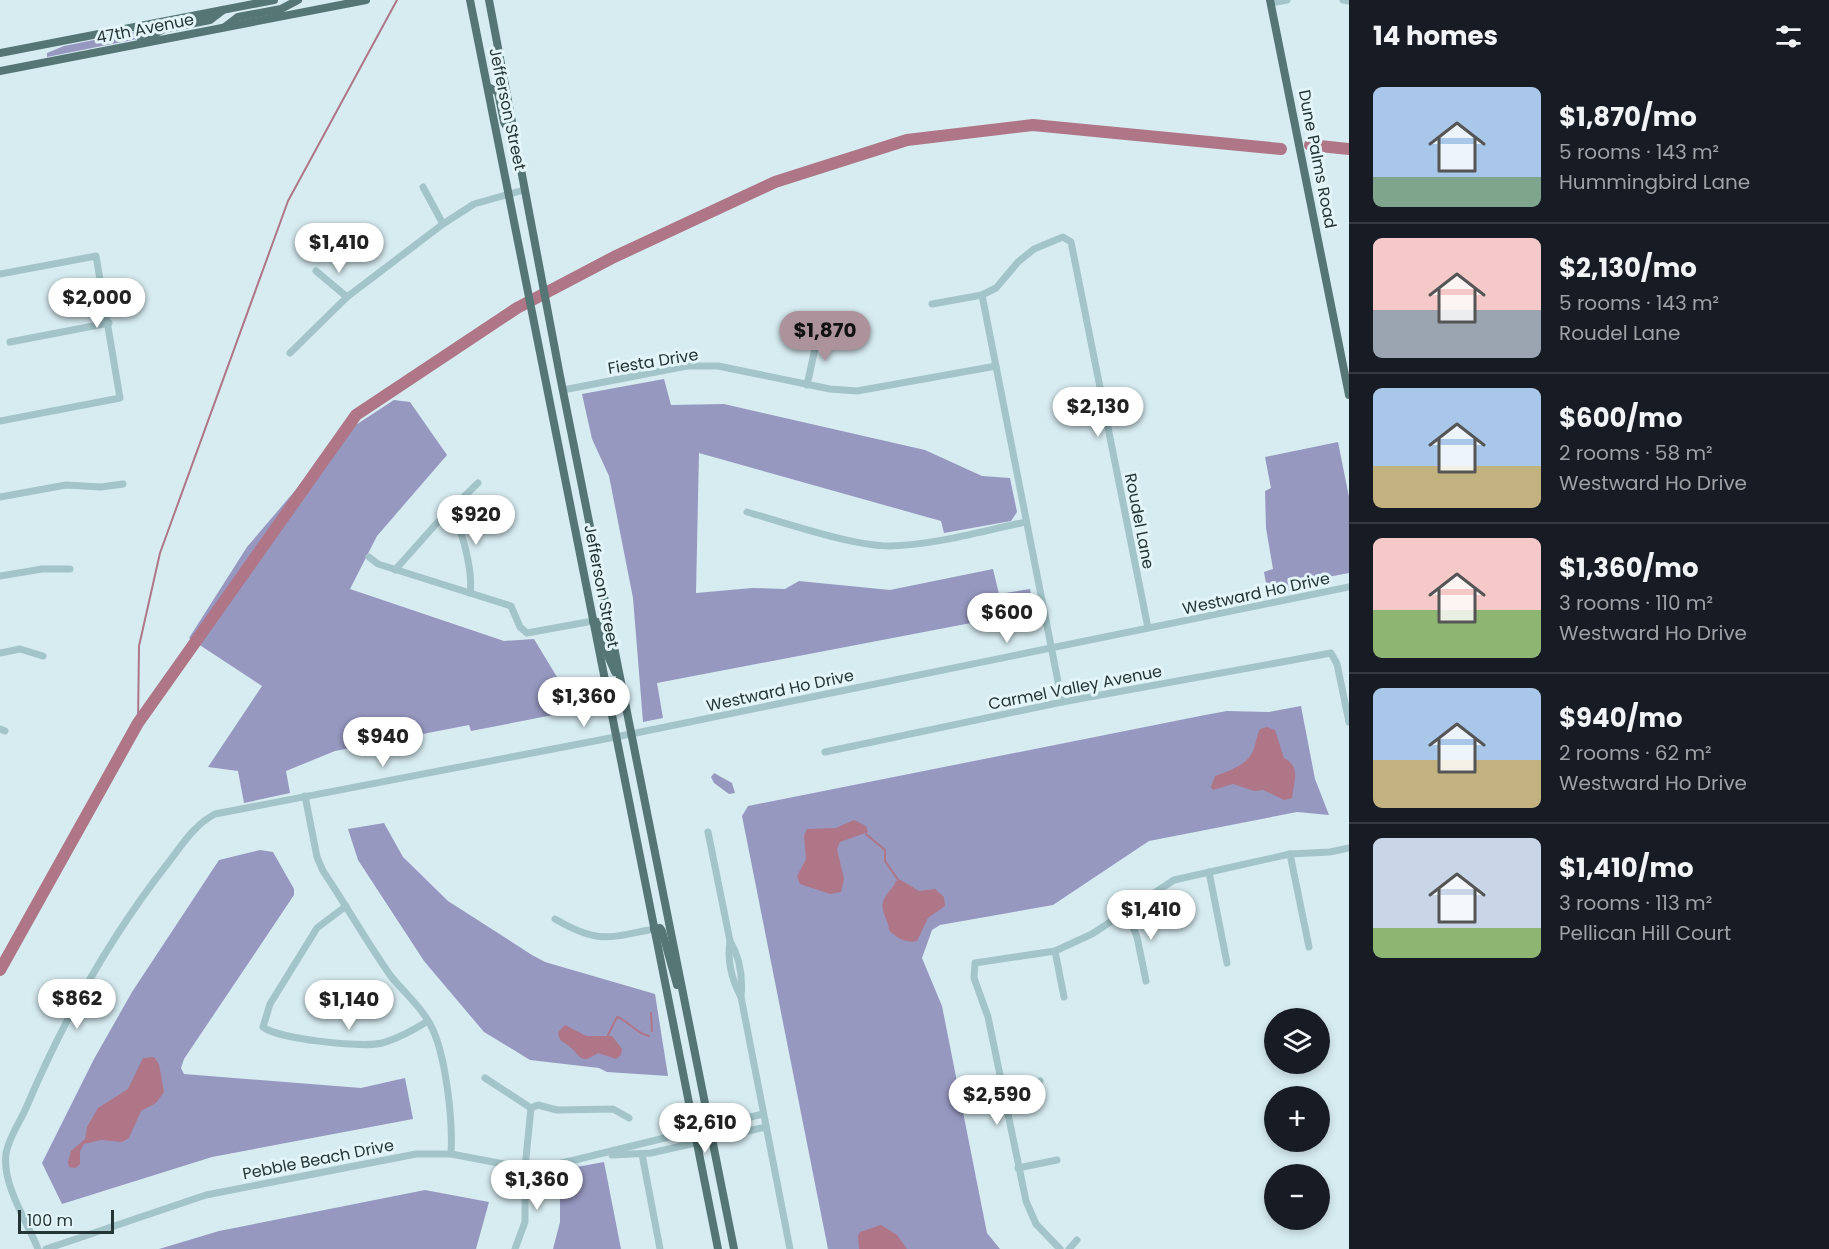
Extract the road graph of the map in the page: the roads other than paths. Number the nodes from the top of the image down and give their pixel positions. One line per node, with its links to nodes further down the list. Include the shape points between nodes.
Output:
1 (274, 0): 10 (main road, 47th Avenue)
2 (298, 0): 11 (main road, via 281,9 238,17)
3 (366, 0): 11 (main road, 47th Avenue)
4 (470, 0): 15 (main road, Jefferson Street)
5 (489, 0): 16 (main road, Jefferson Street)
6 (1287, 0): 8 (street)
7 (1343, 0): 9 (street)
8 (1271, 1): 33 (main road, Dune Palms Road)
9 (1349, 1)
10 (223, 10): 12 (main road, via 210,20 164,29); 13 (main road, 47th Avenue)
11 (225, 27): 12 (main road, 47th Avenue)
12 (131, 46): 14 (main road, 47th Avenue)
13 (0, 53)
14 (0, 71)
15 (488, 87): 16 (main road, via 498,92 504,122); 19 (main road, Jefferson Street)
16 (516, 146): 18 (main road, Jefferson Street)
17 (423, 187): 20 (street)
18 (524, 189): 19 (street); 32 (main road, Jefferson Street)
19 (509, 194): 20 (street, via 474,204); 47 (main road, Jefferson Street)
20 (443, 224): 24 (street)
21 (316, 271): 24 (street)
22 (0, 274): 26 (street, via 96,256)
23 (982, 295): 25 (street); 30 (street); 48 (street, Roudel Lane, via 996,288 1034,249 1063,237 1071,242)
24 (347, 297): 29 (street)
25 (932, 304)
26 (109, 323): 28 (street); 34 (street, via 120,398)
27 (822, 333): 31 (street)
28 (10, 342)
29 (290, 353)
30 (996, 366): 31 (street, Fiesta Drive, via 857,391); 40 (street)
31 (807, 385): 32 (street, Fiesta Drive, via 718,366 687,366)
32 (563, 390): 52 (main road, Jefferson Street)
33 (1349, 395)
34 (0, 421)
35 (478, 483): 38 (street)
36 (123, 484): 37 (street, via 66,486)
37 (0, 497)
38 (448, 512): 43 (street); 46 (street, via 458,521 472,582)
39 (747, 512): 40 (street, via 868,544 890,546)
40 (1026, 522): 49 (street)
41 (369, 557): 43 (street, via 374,563)
42 (70, 568): 44 (street)
43 (395, 570): 46 (street)
44 (0, 576)
45 (1349, 587): 48 (street, Westward Ho Drive)
46 (470, 593): 47 (street, via 511,606 527,633)
47 (593, 621): 52 (main road, via 601,623 608,656); 56 (main road, Jefferson Street)
48 (1148, 628): 49 (street, Westward Ho Drive)
49 (1051, 648): 53 (street); 55 (street, Westward Ho Drive)
50 (0, 653): 51 (street, via 20,649)
51 (43, 656)
52 (621, 683): 55 (main road, Jefferson Street)
53 (1062, 702): 54 (street, Carmel Valley Avenue, via 1331,652); 57 (street, Carmel Valley Avenue)
54 (1349, 722)
55 (631, 734): 56 (street, Westward Ho Drive); 72 (main road, Jefferson Street)
56 (616, 736): 58 (street, Westward Ho Drive); 66 (main road, Jefferson Street)
57 (825, 752)
58 (305, 796): 63 (street, via 317,857); 92 (street, Westward Ho Drive, via 214,814 202,821 141,897 109,948 74,1008 6,1154 9,1178)
59 (708, 832): 78 (street, via 730,941 728,952 734,984 741,996)
60 (1349, 848): 61 (street)
61 (1290, 854): 62 (street); 67 (street)
62 (1209, 872): 64 (street, via 1174,880); 69 (street)
63 (346, 906): 73 (street, via 390,974); 73 (street, via 317,928 266,1013 262,1027 268,1032 368,1046)
64 (1126, 911): 68 (street, via 1092,934); 70 (street, via 1137,937)
65 (555, 919): 66 (street, via 604,939)
66 (654, 929): 72 (main road, via 662,931); 82 (main road, Jefferson Street)
67 (1309, 947)
68 (1055, 951): 71 (street); 76 (street, via 975,963 974,978 988,1017)
69 (1227, 963)
70 (1146, 981)
71 (1064, 996)
72 (685, 1008): 80 (main road, Jefferson Street)
73 (428, 1021): 85 (street, via 437,1042 448,1096)
74 (485, 1078): 77 (street)
75 (1040, 1081): 76 (street)
76 (1002, 1088): 89 (street)
77 (531, 1108): 79 (street, via 613,1108); 90 (street)
78 (764, 1114): 80 (street); 81 (street)
79 (629, 1118)
80 (709, 1126): 82 (street); 83 (main road, Jefferson Street)
81 (766, 1127): 83 (street); 98 (street)
82 (694, 1131): 84 (main road, Jefferson Street); 87 (street)
83 (712, 1139): 84 (street); 97 (main road, Jefferson Street)
84 (697, 1143): 86 (street); 96 (main road, Jefferson Street)
85 (452, 1154): 90 (street, Pebble Beach Drive); 93 (street, Pebble Beach Drive, via 416,1154 206,1195)
86 (642, 1154): 87 (street); 95 (street)
87 (601, 1155): 90 (street, Pebble Beach Drive)
88 (1057, 1160): 89 (street)
89 (1018, 1167): 99 (street, via 1032,1215)
90 (525, 1168): 94 (street, via 525,1222)
91 (1077, 1240): 100 (street)
92 (38, 1249)
93 (46, 1249)
94 (515, 1249)
95 (660, 1249)
96 (718, 1249)
97 (734, 1249)
98 (790, 1249)
99 (1060, 1249)
100 (1069, 1249)

